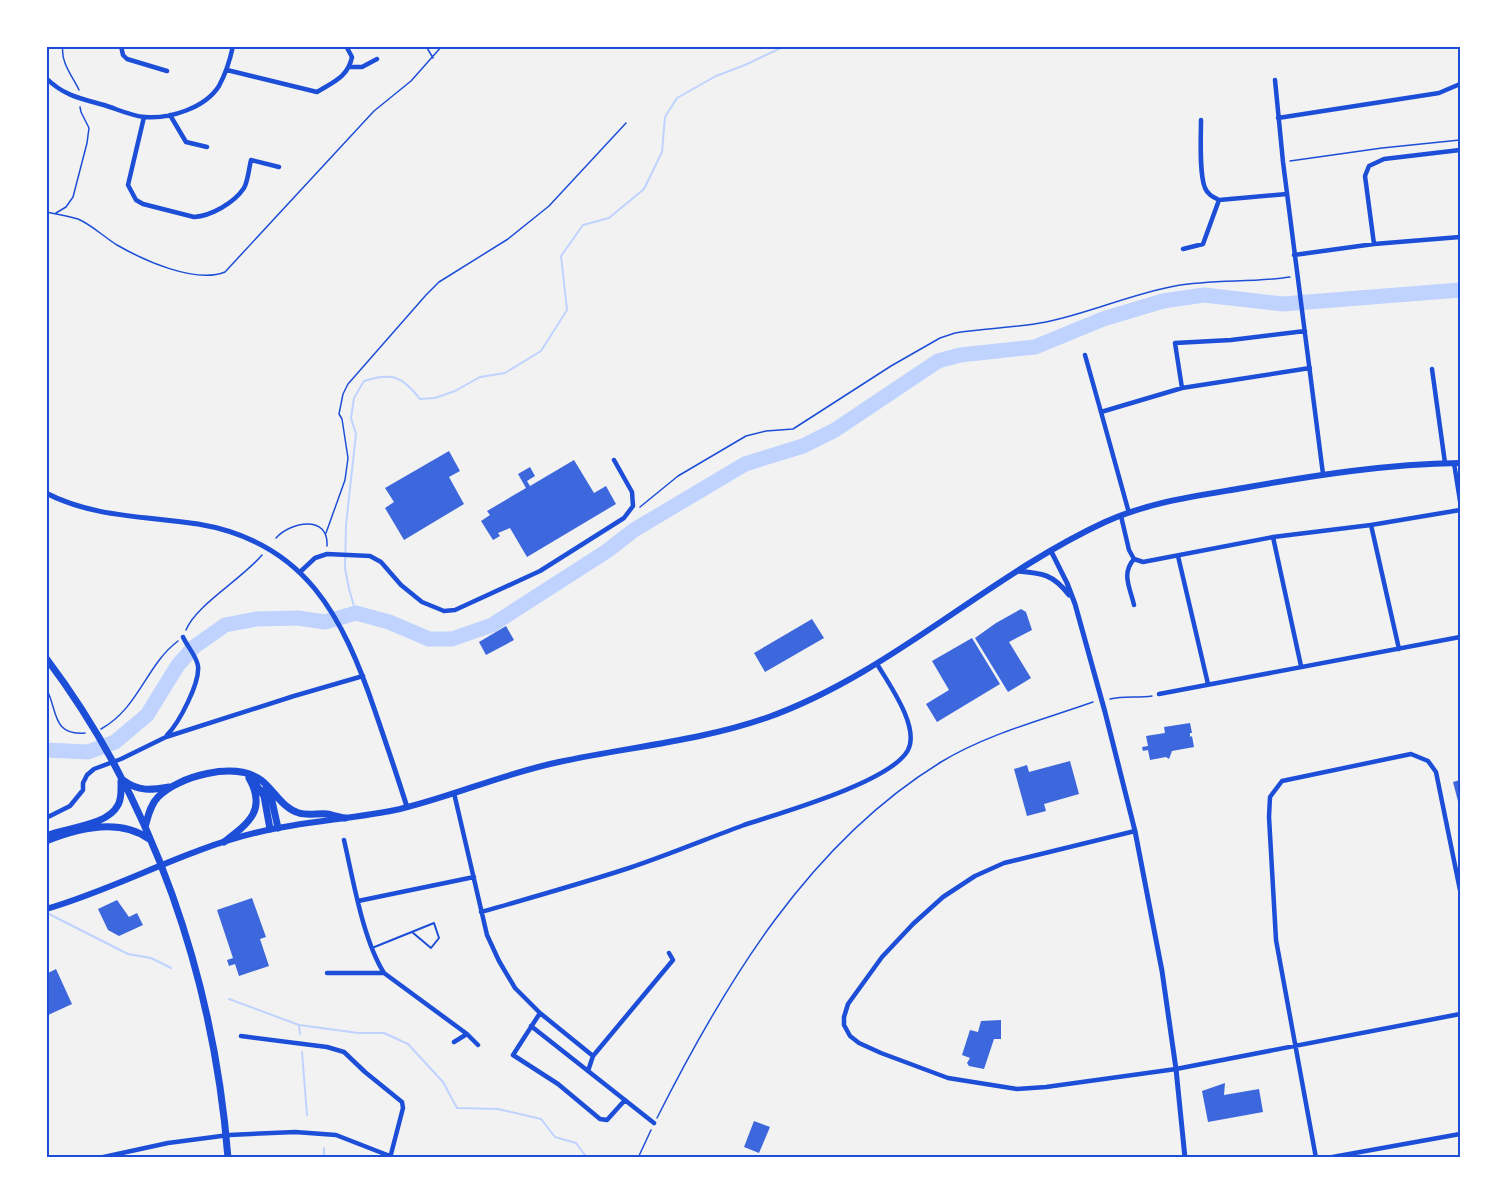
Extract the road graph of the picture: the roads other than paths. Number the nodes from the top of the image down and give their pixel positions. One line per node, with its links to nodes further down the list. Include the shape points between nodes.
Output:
1 (121, 46): 7 (street, via 127,59)
2 (233, 46): 6 (street)
3 (346, 46): 5 (street, via 352,57)
4 (377, 59): 5 (street, via 362,68)
5 (350, 67): 6 (street, via 317,92)
6 (227, 70): 11 (street, via 218,88 202,102)
7 (167, 71)
8 (46, 78): 12 (street, via 64,93)
9 (1275, 80): 13 (street)
10 (1461, 84): 13 (street, via 1439,93)
11 (170, 115): 12 (street); 15 (street, via 186,142)
12 (144, 117): 17 (street, via 128,185 142,204 201,216 218,209 245,187 251,160)
13 (1278, 118): 18 (street)
14 (1201, 120): 19 (street, via 1205,188)
15 (207, 147)
16 (1461, 150): 21 (street, via 1383,159 1369,166 1365,177)
17 (279, 167)
18 (1287, 194): 19 (street); 23 (street)
19 (1219, 200): 22 (street, via 1203,244)
20 (1461, 237): 21 (street)
21 (1374, 244): 23 (street)
22 (1183, 249)
23 (1294, 255): 24 (street)
24 (1305, 332): 26 (street); 28 (street, via 1175,343)
25 (1085, 355): 29 (street)
26 (1310, 368): 28 (street); 33 (street)
27 (1432, 369): 31 (street)
28 (1182, 388): 29 (street)
29 (1101, 412): 37 (street)
30 (614, 460): 45 (street, via 632,492 633,506 624,518 540,571 465,606 444,611 433,608 410,593 381,562 370,556 327,554 315,558)
31 (1445, 463): 32 (main road); 33 (main road)
32 (1457, 463): 35 (street)
33 (1323, 474): 37 (main road, via 1176,499)
34 (46, 493): 45 (street, via 91,510 222,530 273,551)
35 (1461, 501)
36 (1461, 510): 39 (street)
37 (1129, 513): 38 (main road)
38 (1121, 516): 41 (main road); 43 (street)
39 (1371, 525): 40 (street); 50 (street)
40 (1273, 537): 42 (street); 53 (street)
41 (1051, 551): 44 (main road); 46 (street)
42 (1178, 556): 43 (street, via 1143,562); 55 (street)
43 (1134, 559): 47 (street, via 1126,574)
44 (1017, 571): 46 (street, via 1037,573 1060,583); 52 (main road)
45 (300, 572): 54 (street, via 323,598)
46 (1075, 604): 68 (street)
47 (1134, 605)
48 (1461, 637): 50 (street)
49 (184, 639): 57 (street, via 198,666 197,677 186,706)
50 (1398, 650): 53 (street)
51 (46, 658): 58 (main road)
52 (877, 664): 62 (main road, via 805,702 754,722 557,762); 78 (street, via 910,727 909,749 888,770 630,868)
53 (1301, 666): 55 (street)
54 (363, 676): 57 (street); 63 (street)
55 (1208, 684): 56 (street)
56 (1159, 694)
57 (166, 737): 64 (street, via 87,775 83,790 70,806)
58 (120, 776): 61 (main road, via 142,790); 66 (main road); 69 (main road, via 120,801 108,816)
59 (246, 776): 60 (main road); 61 (main road, via 227,772 198,776); 67 (main road, via 261,790); 73 (main road, via 256,793 256,808 243,827)
60 (261, 780): 65 (main road, via 288,808 300,814); 67 (main road, via 272,801)
61 (171, 787): 66 (main road, via 152,804)
62 (454, 793): 63 (main road); 74 (street)
63 (407, 807): 65 (main road)
64 (46, 818)
65 (345, 818): 67 (main road)
66 (145, 827): 70 (main road)
67 (274, 829): 73 (main road)
68 (1135, 831): 93 (street); 93 (street, via 1004,863 961,884 912,924 882,957 848,1004 844,1025 859,1044 948,1078 987,1086 1046,1087)
69 (46, 836)
70 (149, 839): 72 (main road, via 136,830 118,827 73,832); 98 (main road, via 188,943 205,1007)
71 (344, 840): 76 (street)
72 (46, 841)
73 (224, 842): 77 (main road)
74 (474, 877): 76 (street); 78 (street)
75 (1461, 890): 90 (street, via 1436,772 1428,760 1411,754 1282,781 1270,796 1269,817 1276,940)
76 (358, 901): 80 (street)
77 (46, 909)
78 (481, 912): 84 (street, via 499,962 515,988)
79 (412, 932): 79 (lane, via 434,923 439,939 430,948); 80 (lane)
80 (372, 948): 83 (street)
81 (669, 953): 92 (street, via 673,960)
82 (327, 973): 83 (street)
83 (384, 973): 87 (street)
84 (540, 1013): 86 (street); 92 (street)
85 (1461, 1014): 90 (street)
86 (531, 1026): 94 (street); 95 (street, via 513,1055 558,1084 600,1119 607,1120)
87 (467, 1034): 89 (street); 91 (street)
88 (241, 1036): 99 (street, via 344,1052 402,1102)
89 (454, 1041)
90 (1295, 1044): 93 (street); 102 (street)
91 (478, 1045)
92 (593, 1056): 94 (street)
93 (1176, 1069): 101 (street)
94 (588, 1071): 95 (street)
95 (625, 1100): 96 (street)
96 (654, 1123)
97 (1461, 1134): 103 (street)
98 (228, 1156)
99 (391, 1157): 100 (street, via 336,1135 295,1132 168,1143)
100 (99, 1158)
101 (1185, 1158)
102 (1316, 1158)
103 (1327, 1158)

